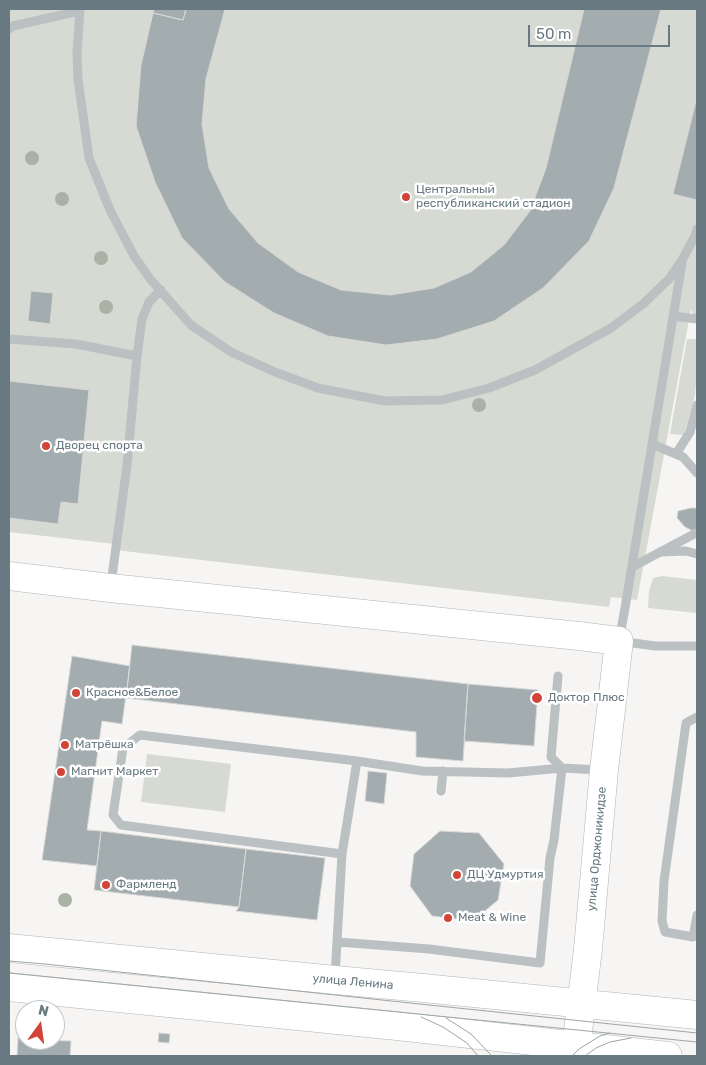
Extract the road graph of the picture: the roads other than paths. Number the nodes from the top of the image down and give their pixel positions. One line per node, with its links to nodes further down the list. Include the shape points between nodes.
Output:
1 (80, 10): 2 (street); 5 (street, via 78,79 89,158 110,210 134,256)
2 (9, 29)
3 (697, 229): 4 (street)
4 (682, 260): 5 (street, via 669,279 643,304 611,328 536,370 489,388 442,400 386,400 318,388 275,372 231,352 191,326); 6 (street)
5 (161, 290): 9 (street, via 149,302 142,319)
6 (673, 316): 7 (street); 12 (street)
7 (697, 319)
8 (9, 338): 9 (street, via 76,344)
9 (137, 356): 20 (street)
10 (697, 405): 11 (street)
11 (694, 428): 13 (street)
12 (652, 444): 13 (street); 18 (street)
13 (676, 454): 14 (street)
14 (697, 473)
15 (696, 533): 16 (street)
16 (658, 552): 17 (street); 18 (street)
17 (697, 554)
18 (632, 566): 21 (street)
19 (9, 576): 20 (main road)
20 (110, 588): 21 (main road)
21 (619, 641): 22 (street, via 655,646); 27 (main road, улица Орджоникидзе)
22 (697, 646)
23 (558, 676): 26 (street, via 551,758)
24 (697, 717): 31 (street, via 686,723 664,881 662,921 665,932 693,938)
25 (357, 761): 28 (street); 30 (street); 30 (street, via 140,735 124,748 113,815 121,825)
26 (562, 768): 27 (street); 28 (street, via 508,773); 32 (street, via 540,962)
27 (604, 770): 36 (main road, улица Орджоникидзе)
28 (443, 771): 29 (street)
29 (441, 791)
30 (342, 854): 32 (street)
31 (697, 915)
32 (338, 942): 34 (street)
33 (9, 948): 34 (main road, улица Ленина)
34 (335, 980): 36 (main road, улица Ленина)
35 (9, 987): 38 (main road, via 397,1026)
36 (582, 1004): 37 (main road, улица Ленина); 38 (main road, улица Орджоникидзе)
37 (697, 1015)
38 (576, 1051): 39 (main road)
39 (668, 1056)

